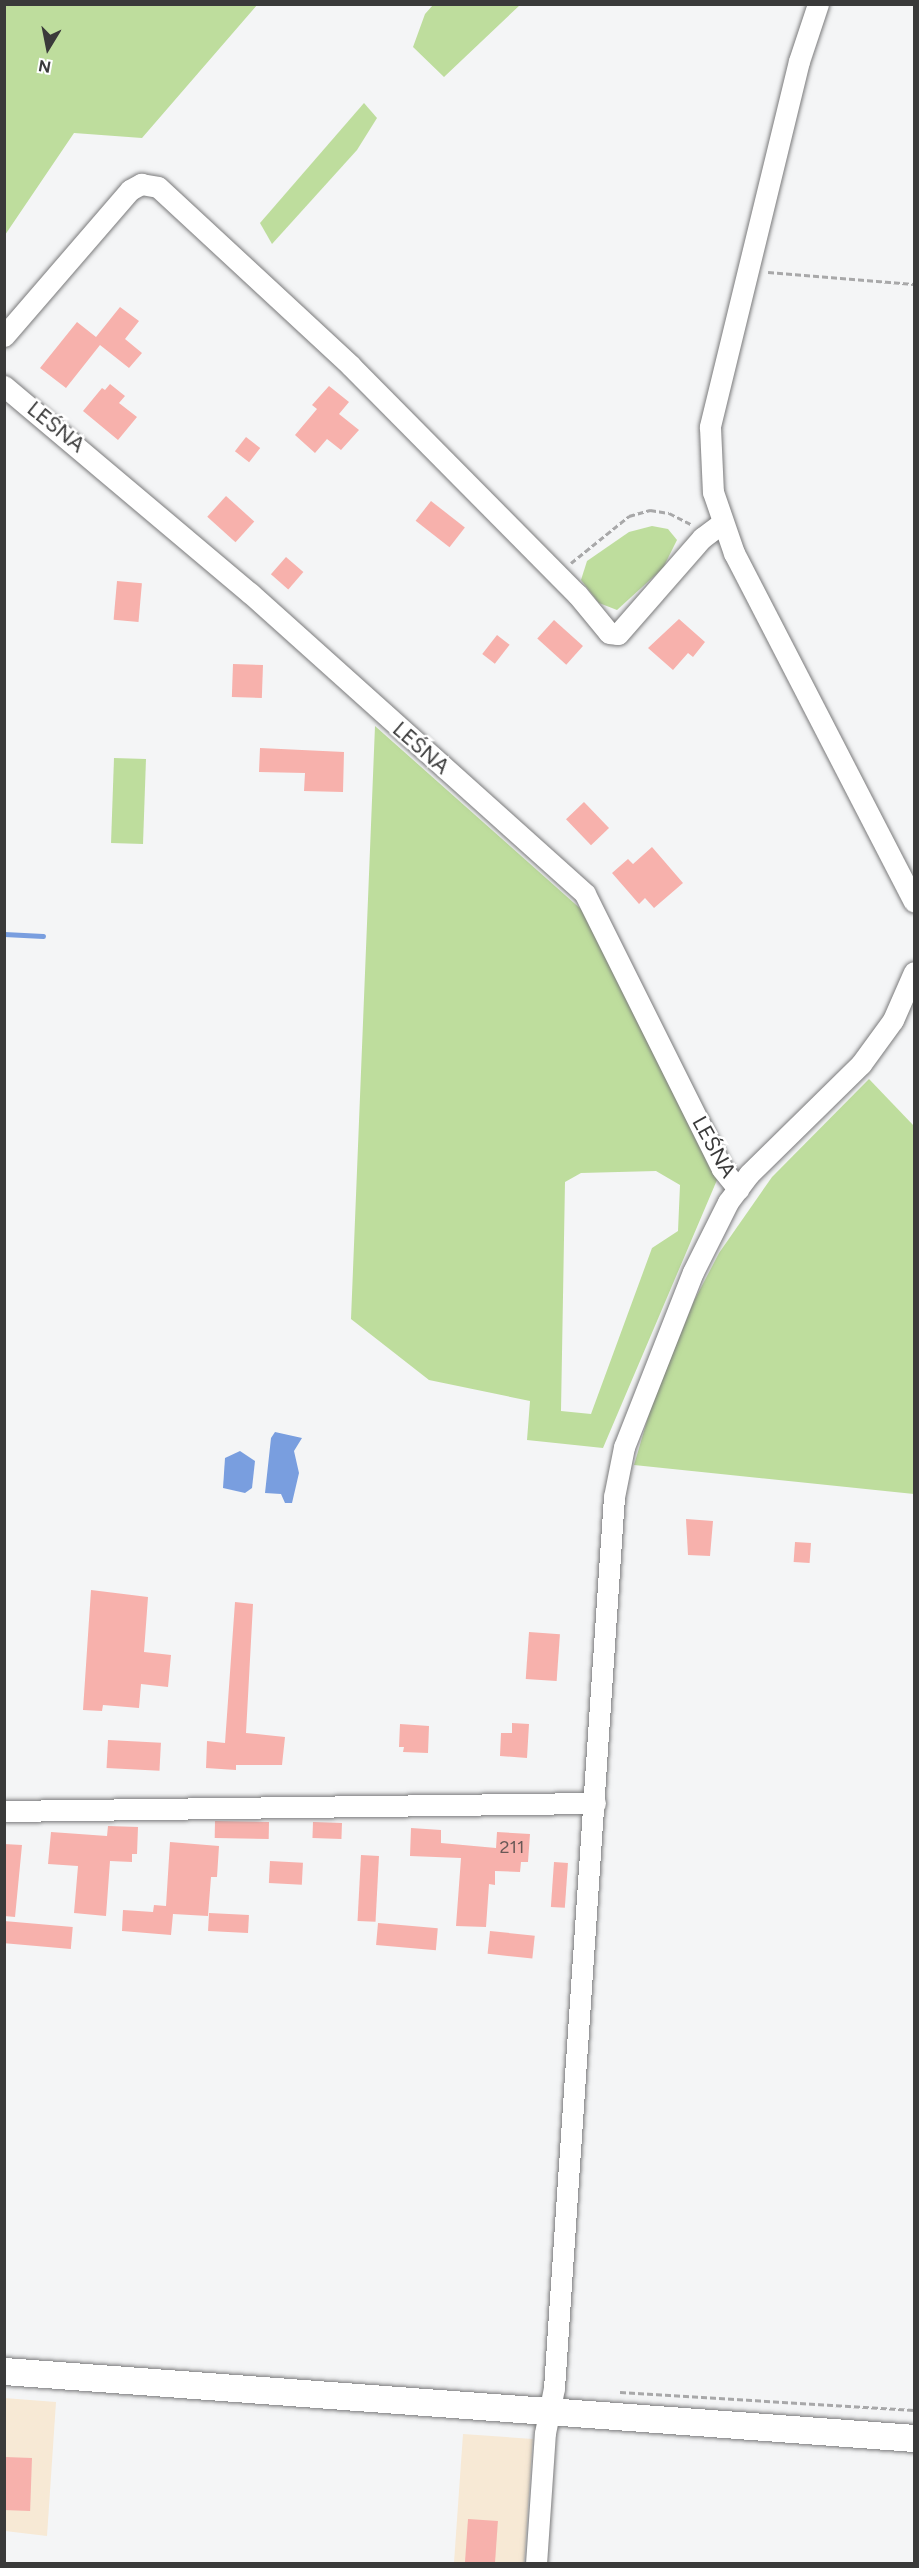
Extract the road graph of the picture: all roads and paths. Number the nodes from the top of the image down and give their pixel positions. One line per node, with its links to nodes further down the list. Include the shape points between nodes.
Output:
1 (818, 4): 2 (street, via 799,60)
2 (748, 270): 3 (path); 6 (street, via 710,427)
3 (915, 284)
4 (4, 336): 7 (street, via 130,190 141,184 158,187 351,366)
5 (4, 386): 10 (street, LEŚNA, via 250,593 585,894 722,1169)
6 (716, 527): 7 (path, via 650,510 630,516); 7 (street, via 618,634 609,633); 8 (street, via 734,553)
7 (557, 574)
8 (915, 901)
9 (915, 972): 10 (street, via 893,1020 861,1064)
10 (738, 1189): 11 (street, via 693,1272 624,1448 614,1497)
11 (596, 1803): 12 (street); 16 (street)
12 (4, 1811)
13 (4, 2371): 16 (main road)
14 (617, 2391): 15 (path)
15 (915, 2410)
16 (550, 2411): 17 (main road); 18 (street)
17 (915, 2438)
18 (536, 2564)

